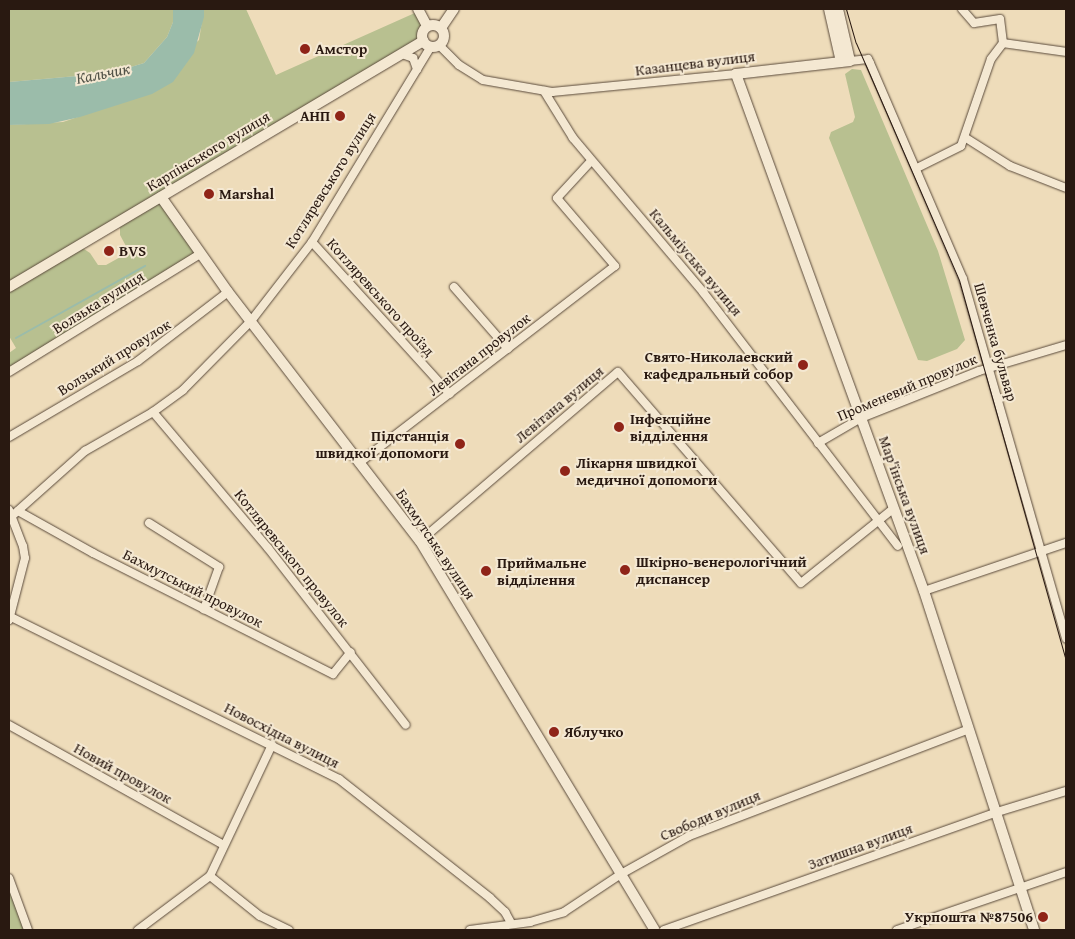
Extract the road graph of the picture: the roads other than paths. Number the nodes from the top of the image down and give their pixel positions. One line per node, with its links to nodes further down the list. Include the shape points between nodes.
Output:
1 (418, 9): 6 (street)
2 (454, 9): 7 (street)
3 (829, 9): 12 (street)
4 (838, 9): 12 (street)
5 (962, 9): 9 (street, via 974,23 1000,20)
6 (427, 26): 7 (street, via 434,24); 8 (street, via 422,33)
7 (441, 28): 8 (street, via 444,38)
8 (431, 44): 11 (street, Карпінського вулиця); 13 (street, Котляревського вулиця); 15 (street, via 483,80)
9 (1002, 44): 10 (street); 16 (street, via 992,58)
10 (1066, 52)
11 (402, 54): 13 (street, via 413,58); 20 (street, Карпінського вулиця)
12 (846, 62): 14 (street, Казанцева вулиця); 18 (street, Шевченка бульвар, via 868,59)
13 (417, 69): 21 (street, Котляревського вулиця)
14 (736, 74): 15 (street, Казанцева вулиця, via 562,93); 33 (street, Мар'їнська вулиця)
15 (544, 91): 17 (street, Кальміуська вулиця, via 555,112)
16 (966, 138): 18 (street, via 961,146); 19 (street, via 1010,166)
17 (591, 160): 28 (street, Левітана провулок, via 557,198 615,266); 35 (street, Кальміуська вулиця, via 703,292)
18 (917, 168): 29 (street, Шевченка бульвар, via 963,279)
19 (1066, 188)
20 (161, 197): 22 (street, Бахмутська вулиця); 23 (street, Карпінського вулиця)
21 (312, 242): 26 (street, Котляревського вулиця); 31 (street, Котляревського проїзд)
22 (200, 254): 25 (street, Бахмутська вулиця); 30 (street, Волзька вулиця)
23 (9, 287)
24 (454, 287): 28 (street)
25 (228, 292): 26 (street, Бахмутська вулиця); 34 (street, Волзький провулок, via 138,361)
26 (251, 321): 32 (street, Котляревського вулиця, via 191,383); 36 (street, Бахмутська вулиця)
27 (1066, 345): 29 (street, Променевий провулок)
28 (508, 349): 31 (street, Левітана провулок)
29 (987, 368): 33 (street, Променевий провулок); 44 (street, Шевченка бульвар)
30 (9, 372)
31 (450, 394): 36 (street, Левітана провулок)
32 (154, 412): 38 (street, Котляревського вулиця, via 85,451); 50 (street, Котляревського провулок)
33 (861, 418): 35 (street, Променевий провулок); 37 (street, Мар'їнська вулиця)
34 (9, 437)
35 (818, 443): 39 (street, Кальміуська вулиця)
36 (359, 463): 41 (street, Бахмутська вулиця)
37 (894, 508): 39 (street, Левітана вулиця); 45 (street, Мар'їнська вулиця)
38 (13, 512): 46 (street, via 25,558); 47 (street, Бахмутський провулок)
39 (877, 519): 41 (street, Левітана вулиця, via 801,583 618,372); 43 (street, Кальміуська вулиця)
40 (148, 523): 47 (street, via 218,567)
41 (420, 541): 59 (street, Бахмутська вулиця)
42 (1066, 543): 44 (street)
43 (898, 546)
44 (1040, 551): 45 (street); 49 (street, Шевченка бульвар)
45 (924, 591): 53 (street, Мар'їнська вулиця)
46 (12, 594): 48 (street)
47 (204, 609): 50 (street, Бахмутський провулок, via 333,674)
48 (10, 618): 54 (street, Новосхідна вулиця)
49 (1066, 639)
50 (351, 652): 51 (street, Котляревського провулок)
51 (406, 724)
52 (9, 725): 57 (street, Новий провулок)
53 (967, 730): 56 (street, Мар'їнська вулиця); 59 (street, Свободи вулиця, via 689,836)
54 (272, 745): 57 (street); 63 (street, Новосхідна вулиця, via 355,791 490,898 505,912)
55 (1066, 791): 56 (street, Затишна вулиця)
56 (994, 813): 62 (street, Мар'їнська вулиця); 69 (street, Затишна вулиця)
57 (224, 845): 60 (street)
58 (1066, 872): 62 (street)
59 (621, 874): 63 (street, Свободи вулиця, via 564,912 544,919); 68 (street, Бахмутська вулиця)
60 (210, 876): 65 (street); 66 (street, via 252,910)
61 (9, 878): 64 (street)
62 (1019, 888): 70 (street); 71 (street, Мар'їнська вулиця)
63 (510, 923): 67 (street, Свободи вулиця)
64 (28, 930)
65 (138, 930)
66 (289, 930)
67 (470, 930)
68 (655, 930)
69 (664, 930)
70 (897, 930)
71 (1034, 930)

